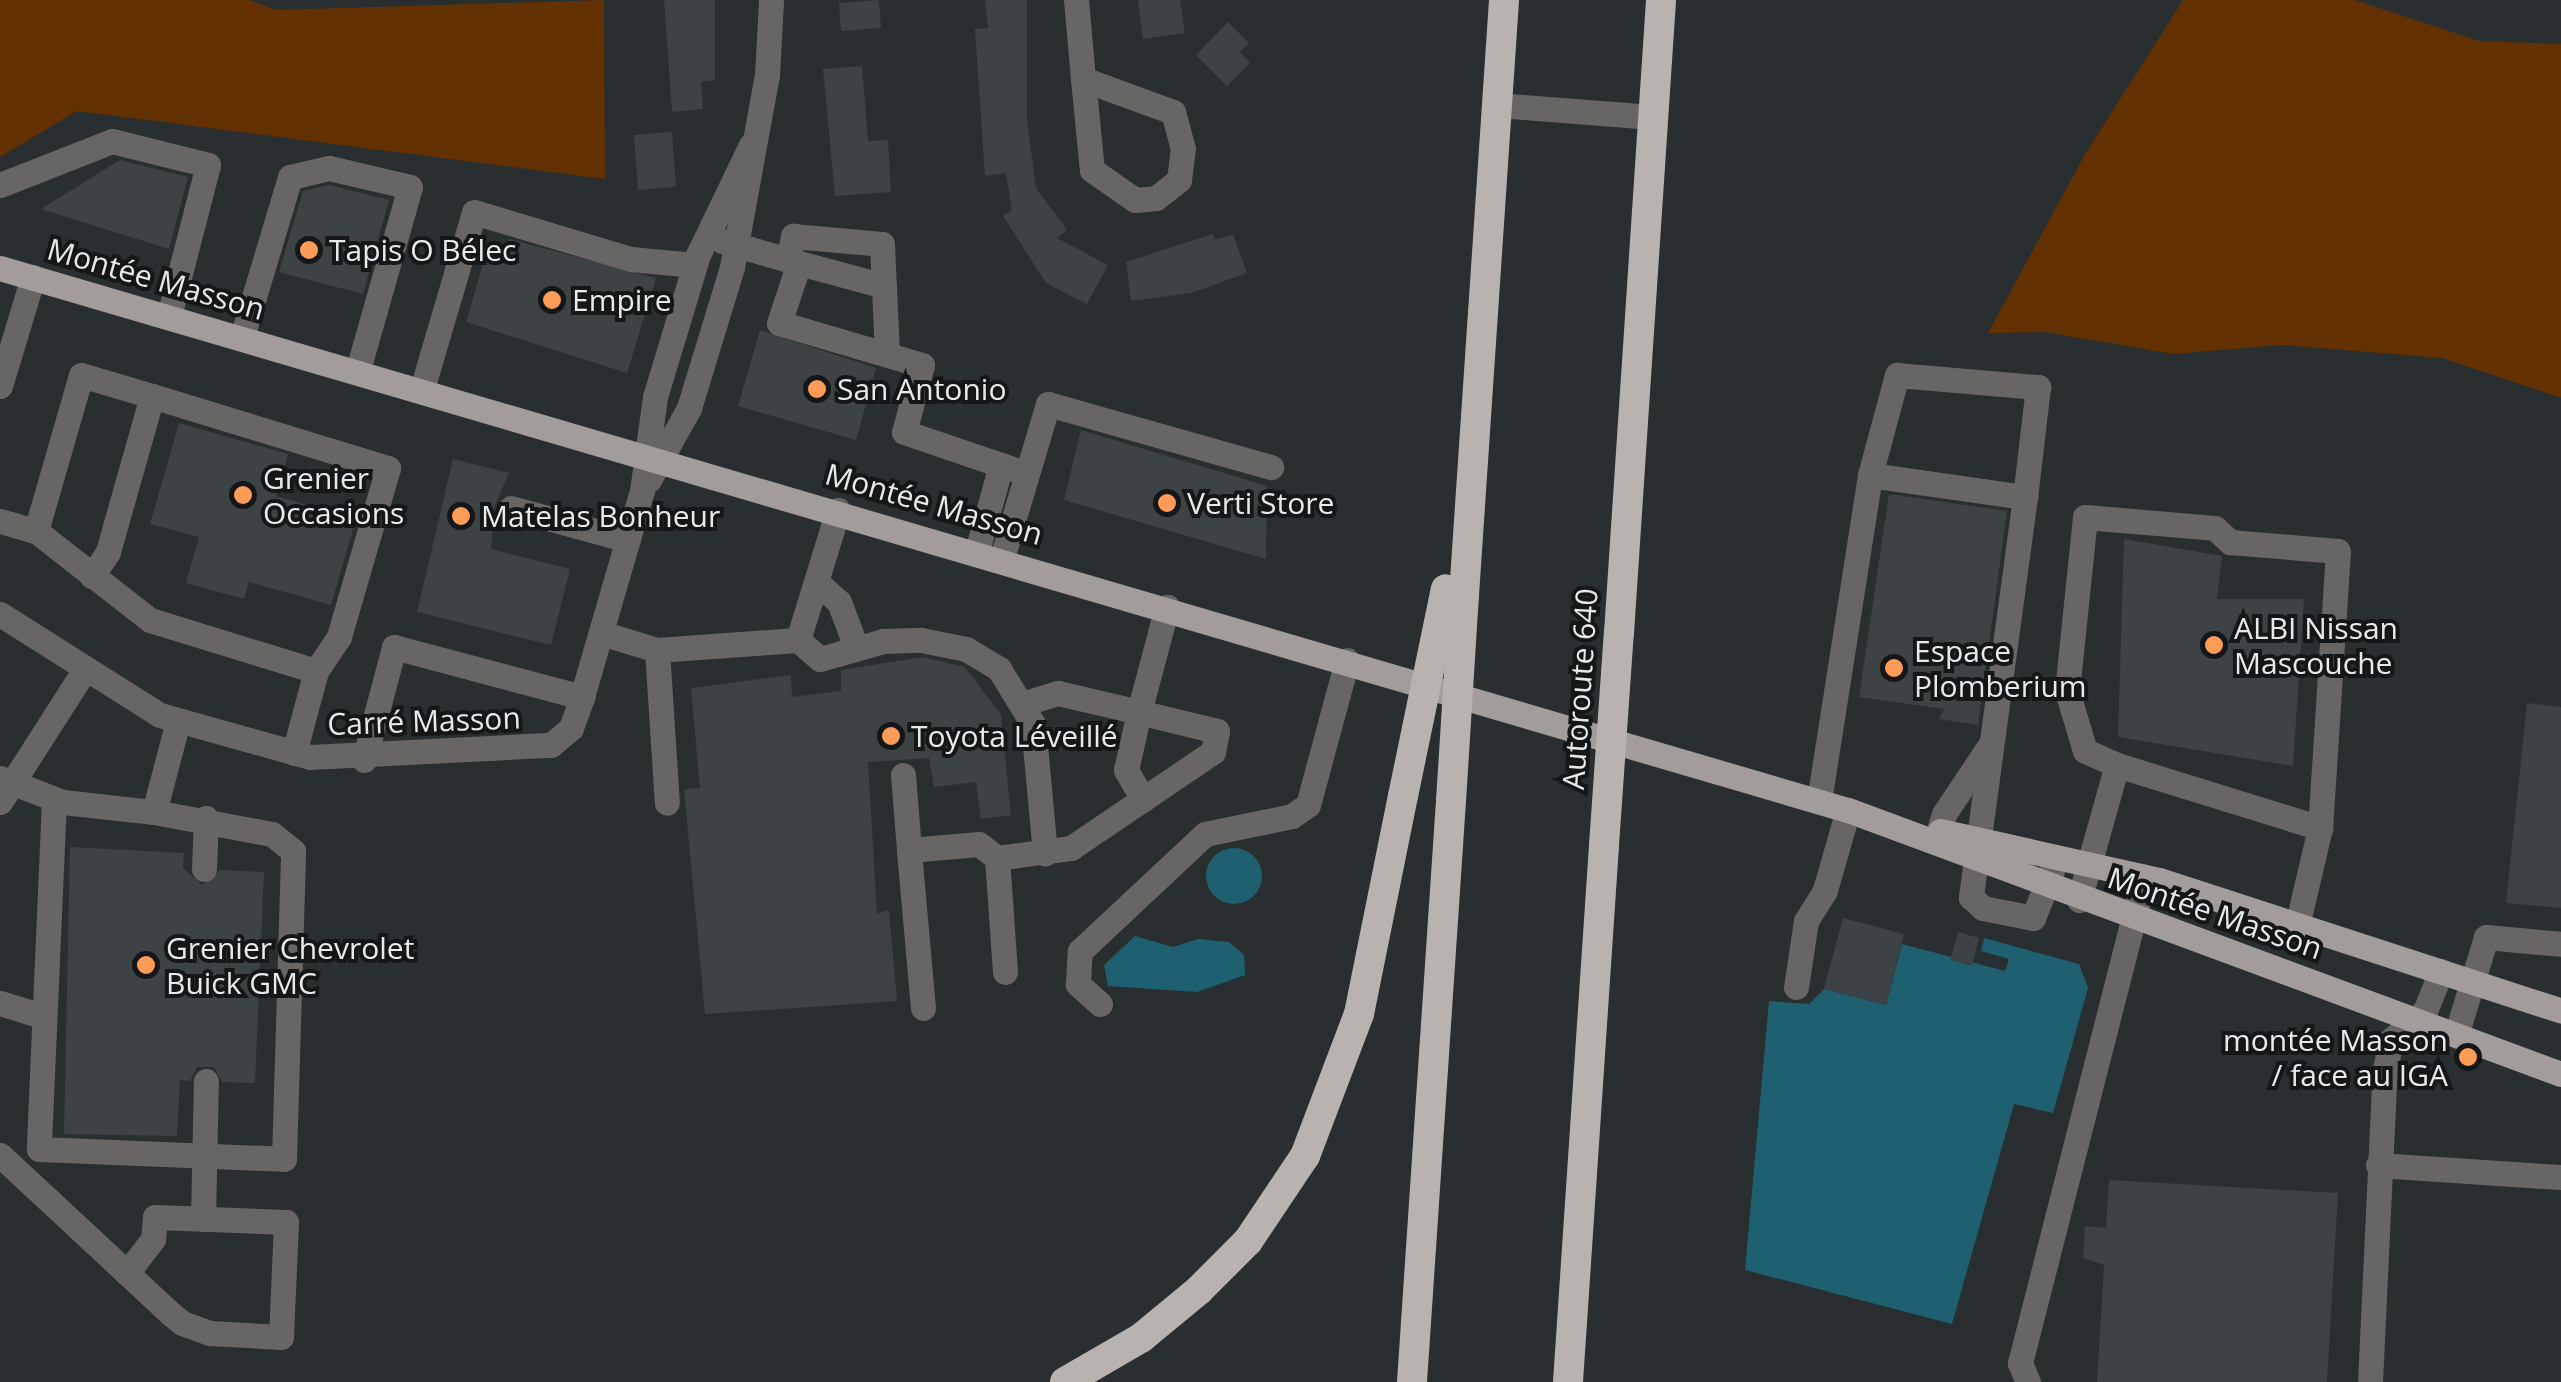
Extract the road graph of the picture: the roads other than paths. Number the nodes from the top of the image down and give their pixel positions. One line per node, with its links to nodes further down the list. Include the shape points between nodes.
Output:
1 (771, 0): 8 (street)
2 (1076, 0): 5 (street)
3 (1504, 0): 6 (highway)
4 (1661, 0): 7 (highway, Autoroute 640)
5 (1082, 79): 5 (street, via 1092,170 1135,200 1156,198 1178,180 1184,149 1173,112)
6 (1497, 106): 7 (street); 38 (highway, via 1472,469)
7 (1653, 117): 99 (highway, Autoroute 640, bridge)
8 (751, 145): 10 (street, Carré Masson); 11 (street)
9 (0, 185): 17 (street, via 112,141 208,165)
10 (707, 236): 11 (street); 13 (street, Carré Masson)
11 (736, 245): 12 (street); 24 (street, via 688,408)
12 (793, 262): 16 (street); 16 (street, via 793,236 882,244); 19 (street, via 779,322)
13 (695, 265): 22 (street, via 631,259 474,212); 24 (street, Carré Masson, via 655,397)
14 (0, 268): 15 (main road, Montée Masson)
15 (33, 277): 17 (main road, Montée Masson); 21 (street)
16 (884, 286): 19 (street)
17 (169, 316): 18 (main road, Montée Masson)
18 (242, 337): 20 (main road, Montée Masson); 20 (street, via 290,177 329,168 410,187)
19 (887, 355): 25 (street, via 922,365 904,432)
20 (358, 370): 22 (main road, Montée Masson)
21 (0, 386)
22 (422, 389): 24 (main road, Montée Masson)
23 (152, 396): 33 (street, via 81,374); 36 (street, via 108,552); 47 (street, via 388,468 339,637)
24 (654, 455): 31 (main road, Montée Masson); 34 (street, Carré Masson)
25 (1002, 465): 27 (street); 35 (street)
26 (1271, 467): 27 (street, via 1048,404)
27 (1028, 473): 35 (street)
28 (1870, 475): 29 (street); 29 (street, via 1896,375 2038,387); 60 (street)
29 (2026, 496): 52 (street)
30 (511, 508): 34 (street)
31 (838, 510): 35 (main road, Montée Masson); 37 (street)
32 (0, 522): 33 (street)
33 (36, 532): 36 (street)
34 (628, 540): 41 (street, Carré Masson)
35 (989, 554): 39 (main road, Montée Masson)
36 (92, 576): 47 (street, via 150,620)
37 (820, 585): 42 (street); 43 (street, via 839,602)
38 (1455, 592): 100 (highway, bridge, via 1403,796 1359,1014 1305,1156 1248,1240 1199,1290 1141,1338); 101 (highway, bridge, via 1451,801)
39 (1167, 607): 45 (main road, Montée Masson); 50 (street)
40 (0, 614): 46 (street, Carré Masson)
41 (601, 633): 44 (street); 48 (street, Carré Masson)
42 (798, 640): 43 (street, via 820,660); 44 (street)
43 (856, 646): 49 (street, via 900,639 966,648 999,669)
44 (656, 650): 61 (street)
45 (1347, 660): 60 (main road, Montée Masson); 85 (street, via 1308,805 1292,816 1205,834 1080,950 1078,984)
46 (85, 669): 51 (street, Carré Masson); 57 (street)
47 (316, 671): 53 (street)
48 (582, 697): 54 (street, Carré Masson, via 570,728 551,745); 54 (street, via 394,647)
49 (1025, 703): 50 (street, via 1058,694); 69 (street, via 1038,756)
50 (1138, 712): 58 (street, via 1126,770); 58 (street, via 1218,731 1213,752)
51 (178, 722): 53 (street, Carré Masson); 63 (street)
52 (1998, 726): 66 (street); 68 (street)
53 (294, 753): 54 (street, Carré Masson)
54 (364, 760)
55 (2117, 765): 65 (street); 65 (street, via 2082,746 2067,691 2085,517 2215,528 2230,542 2338,552); 72 (street)
56 (903, 775): 67 (street)
57 (3, 788): 59 (street)
58 (1144, 799): 69 (street, via 1071,848)
59 (54, 800): 63 (street); 88 (street)
60 (1819, 801): 62 (main road, Montée Masson)
61 (667, 803)
62 (1848, 810): 66 (main road, Montée Masson); 83 (street, via 1825,890 1806,922)
63 (154, 812): 64 (street)
64 (206, 818): 73 (street); 94 (street, via 288,841 295,864 284,1158)
65 (2320, 828): 78 (street)
66 (1936, 836): 68 (main road, Montée Masson)
67 (909, 850): 71 (street, via 979,844); 86 (street)
68 (1980, 850): 70 (main road, Montée Masson); 75 (main road, Montée Masson); 75 (street, via 1971,897 1982,908 2027,920)
69 (1044, 853): 71 (street)
70 (2057, 857): 72 (main road, Montée Masson); 75 (street)
71 (997, 858): 81 (street)
72 (2090, 864): 74 (main road, Montée Masson); 76 (street)
73 (204, 869)
74 (2144, 876): 77 (street); 78 (main road, Montée Masson)
75 (2048, 888): 76 (main road, Montée Masson)
76 (2080, 900): 77 (main road, Montée Masson)
77 (2135, 922): 89 (main road, Montée Masson); 104 (street, via 2020,1364)
78 (2298, 922): 80 (main road, Montée Masson)
79 (2561, 944): 82 (street, via 2486,938)
80 (2441, 971): 82 (main road, Montée Masson); 89 (street)
81 (1006, 972)
82 (2472, 982): 87 (main road, Montée Masson); 90 (street)
83 (1796, 987)
84 (0, 1002): 88 (street)
85 (1100, 1004)
86 (923, 1008)
87 (2561, 1011)
88 (42, 1016): 94 (street, via 39,1148)
89 (2418, 1019): 90 (main road, Montée Masson); 95 (street, via 2389,1046)
90 (2457, 1032): 91 (main road, Montée Masson)
91 (2561, 1074)
92 (206, 1081): 94 (street)
93 (0, 1154): 98 (street)
94 (206, 1155): 97 (street)
95 (2378, 1166): 96 (street); 105 (street)
96 (2561, 1178)
97 (203, 1219): 98 (street, via 155,1217 154,1239); 98 (street, via 286,1222 281,1337 192,1328)
98 (127, 1273)
99 (1571, 1330): 102 (highway, Autoroute 640); 103 (highway)
100 (1064, 1382)
101 (1412, 1382)
102 (1568, 1382)
103 (1577, 1382)
104 (2028, 1382)
105 (2370, 1382)

